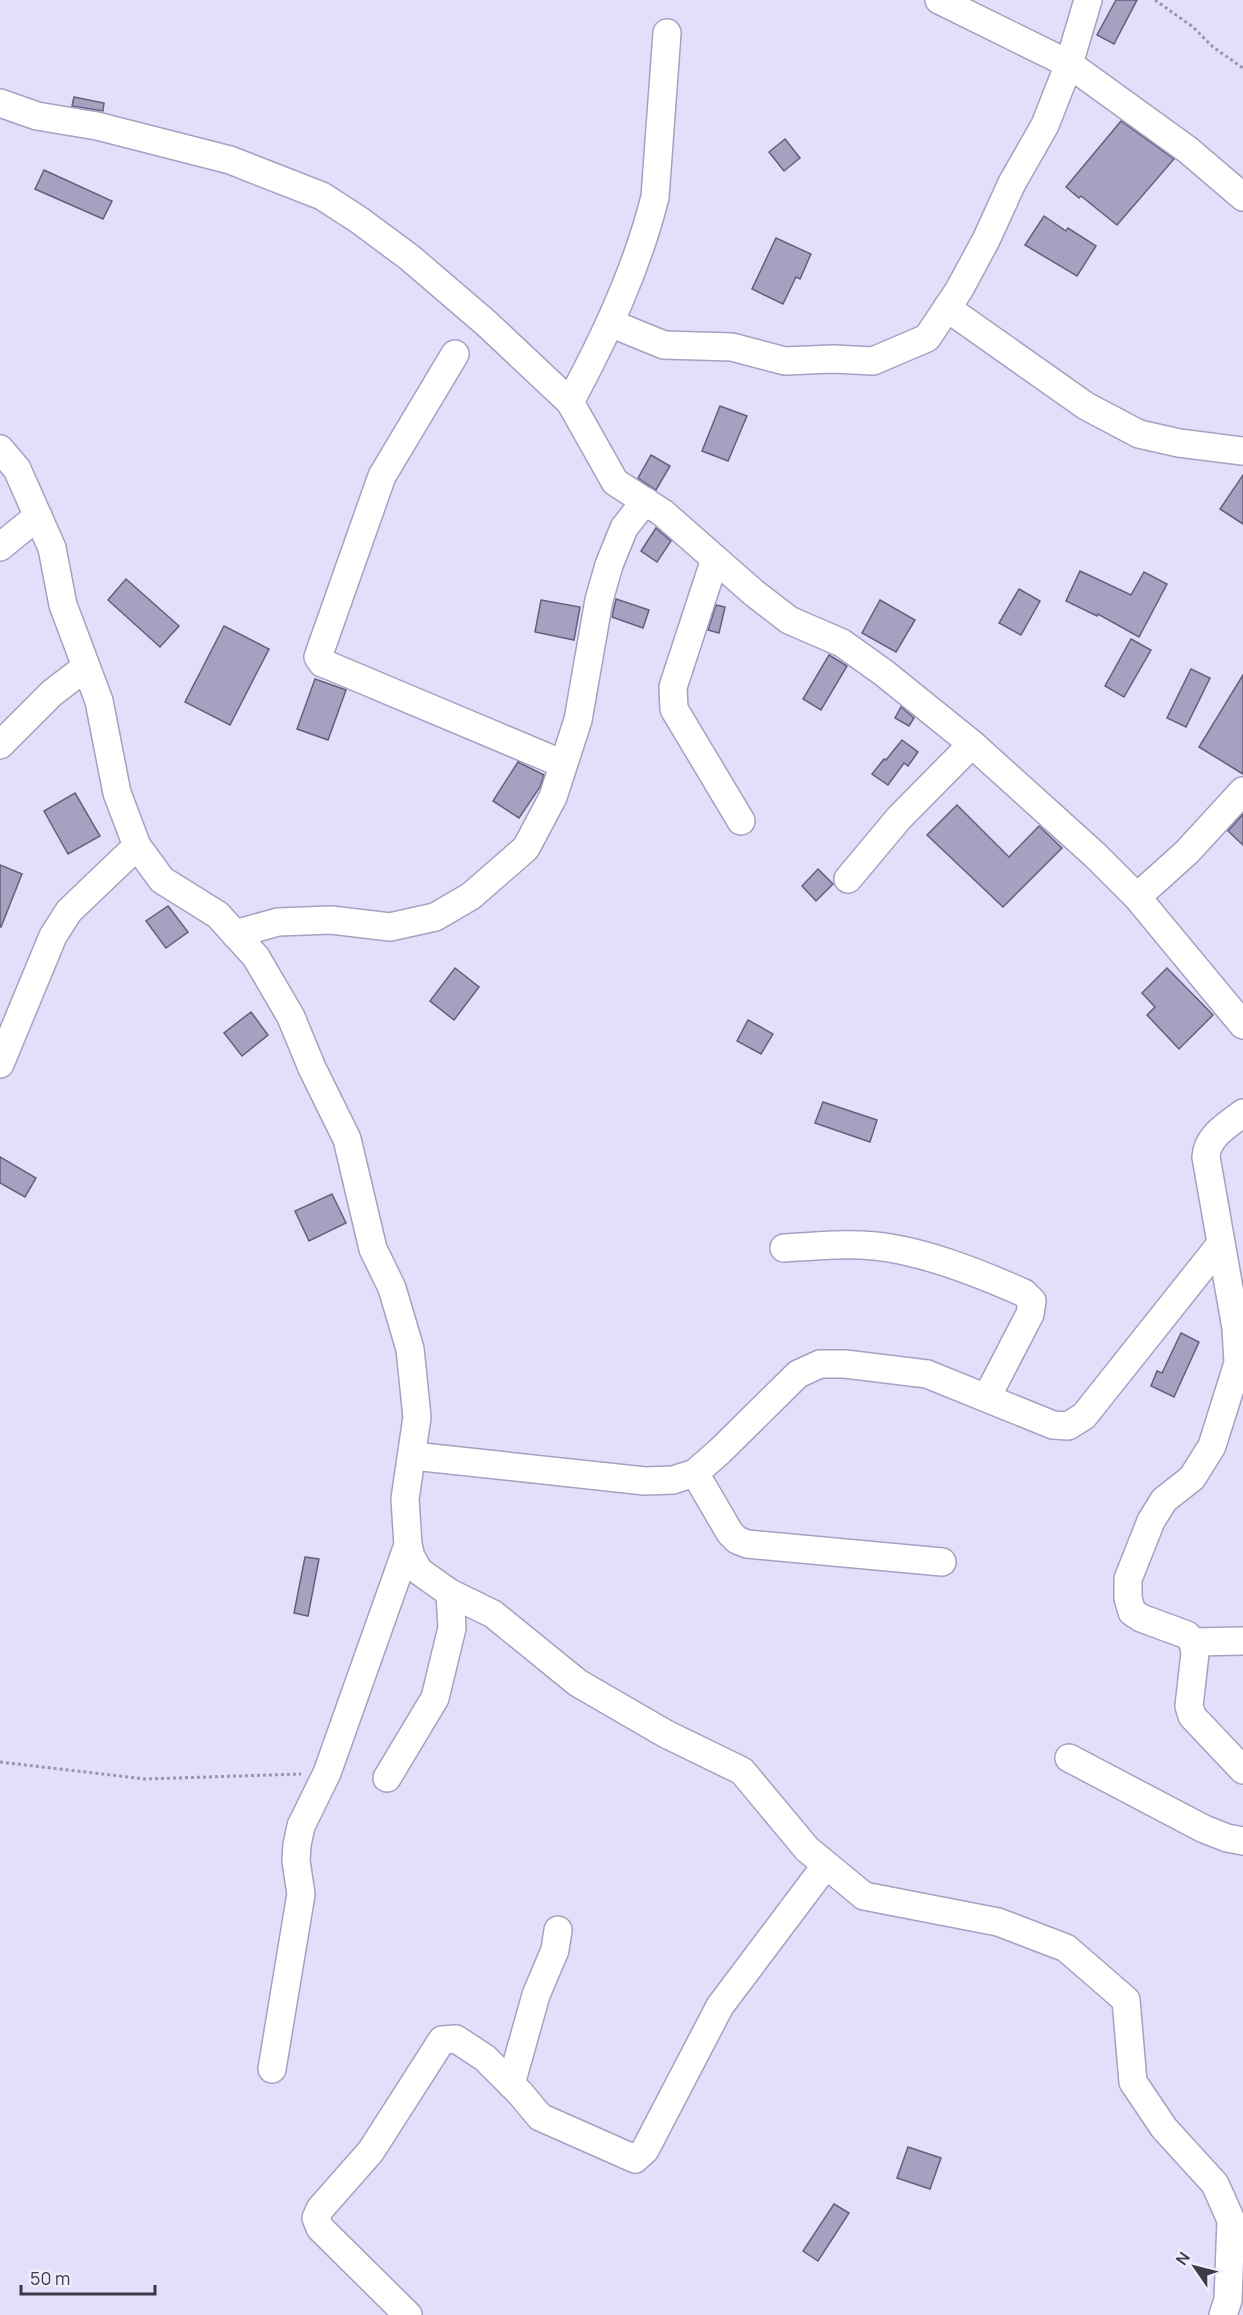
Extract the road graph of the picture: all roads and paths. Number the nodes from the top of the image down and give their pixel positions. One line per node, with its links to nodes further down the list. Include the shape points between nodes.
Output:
1 (939, 0): 5 (street)
2 (1088, 0): 5 (street)
3 (1155, 0): 6 (path)
4 (668, 33): 10 (street, via 655,197)
5 (1069, 64): 8 (street, via 1188,150); 9 (street, via 1045,126)
6 (1243, 68)
7 (0, 103): 12 (street, via 37,116 196,150 322,196 445,286)
8 (1243, 197)
9 (947, 308): 10 (street, via 927,338 873,361 785,361 732,347 664,345); 14 (street, via 1086,406 1139,434)
10 (610, 323): 12 (street)
11 (455, 354): 22 (street, via 382,476 318,657 322,663)
12 (570, 402): 15 (street, via 615,482)
13 (0, 449): 16 (street, via 17,469)
14 (1243, 451)
15 (645, 501): 18 (street); 22 (street, via 624,528 607,574 578,720)
16 (38, 516): 17 (street); 19 (street, via 52,548 63,605)
17 (0, 548)
18 (715, 559): 20 (street, via 789,620 851,649); 24 (street, via 673,687 674,709)
19 (86, 667): 21 (street, via 52,693); 25 (street, via 99,701 117,793)
20 (972, 744): 26 (street, via 899,819); 27 (street)
21 (0, 745)
22 (564, 764): 28 (street, via 553,797 526,848 471,897 435,917 390,927 332,920 278,922)
23 (1243, 791): 27 (street)
24 (741, 821)
25 (137, 846): 28 (street, via 162,880 218,915); 30 (street, via 69,910 53,936)
26 (848, 879)
27 (1137, 897): 29 (street)
28 (235, 934): 35 (street, via 256,957 291,1017 347,1139 373,1250 393,1288 410,1349 417,1417)
29 (1243, 1025)
30 (0, 1064)
31 (1243, 1113): 32 (street, via 1215,1135 1207,1147)
32 (1220, 1245): 34 (street, via 1084,1416 1068,1426 1053,1425); 41 (street, via 1236,1328 1238,1363 1212,1446 1192,1478 1164,1500 1151,1521 1128,1579 1132,1612 1187,1635)
33 (784, 1248): 34 (street, via 876,1246 925,1256 1024,1293 1032,1301 1030,1314)
34 (987, 1397): 36 (street, via 927,1374 820,1364 798,1374)
35 (413, 1456): 36 (street, via 645,1481 673,1480); 37 (street, via 405,1499)
36 (695, 1473): 38 (street, via 730,1533 747,1544)
37 (408, 1545): 39 (street, via 419,1571); 45 (street)
38 (942, 1562)
39 (450, 1593): 46 (street, via 452,1628 435,1698); 48 (street, via 493,1614 578,1683 666,1734 742,1771 807,1849)
40 (1243, 1641): 41 (street)
41 (1193, 1642): 44 (street, via 1189,1706 1192,1716)
42 (1069, 1758): 47 (street, via 1204,1828)
43 (0, 1762): 45 (path, via 146,1779)
44 (1243, 1770)
45 (327, 1773): 50 (street, via 301,1826 297,1845 301,1894)
46 (387, 1778)
47 (1243, 1841)
48 (826, 1865): 51 (street, via 720,2006 645,2150 635,2159 540,2117); 53 (street, via 864,1896 998,1922 1066,1948 1126,2001 1133,2082 1164,2128 1215,2184 1231,2220)
49 (558, 1930): 51 (street)
50 (272, 2069)
51 (511, 2084): 54 (street, via 486,2058 456,2039 442,2040 371,2151 320,2209 316,2218 320,2228)
52 (1243, 2270): 53 (street)
53 (1226, 2307)
54 (408, 2315)

